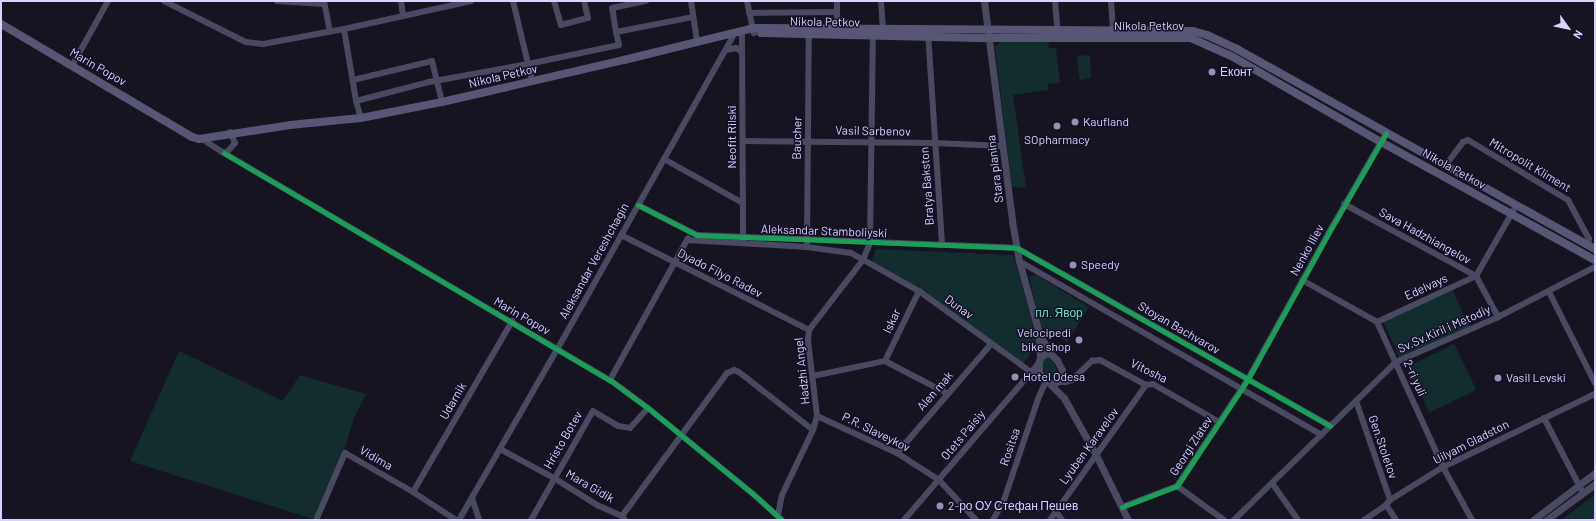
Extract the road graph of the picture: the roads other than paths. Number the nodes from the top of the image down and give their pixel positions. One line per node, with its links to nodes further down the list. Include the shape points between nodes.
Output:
1 (108, 1): 40 (street)
2 (164, 1): 26 (street, via 246,42 263,44)
3 (277, 1): 17 (street)
4 (401, 1): 20 (street)
5 (471, 1): 20 (street)
6 (513, 1): 39 (street)
7 (554, 1): 8 (street, via 560,25 588,18)
8 (584, 1)
9 (646, 1): 28 (street, via 612,8)
10 (691, 1): 21 (street)
11 (746, 1): 19 (street)
12 (837, 1): 18 (street)
13 (881, 1): 31 (street)
14 (984, 1): 34 (street, Stara planina)
15 (1056, 1): 33 (street)
16 (1112, 1): 35 (street)
17 (324, 3): 26 (street)
18 (837, 12): 19 (street); 23 (street)
19 (749, 13): 25 (street)
20 (404, 16): 24 (street)
21 (693, 17): 28 (street); 36 (street)
22 (1, 24): 40 (main road, Marin Popov)
23 (837, 28): 27 (main road, Nikola Petkov); 30 (main road, Nikola Petkov)
24 (344, 29): 26 (street); 41 (street)
25 (753, 30): 27 (main road, Nikola Petkov); 29 (main road, Nikola Petkov)
26 (330, 31)
27 (809, 31): 30 (main road, Nikola Petkov); 53 (street, Baucher)
28 (616, 32): 39 (street, via 620,44)
29 (738, 32): 36 (main road, Nikola Petkov); 37 (street, Aleksandar Vereshchagin); 38 (street, Neofit Rilski)
30 (873, 32): 31 (main road, Nikola Petkov); 55 (street)
31 (883, 32): 32 (main road, Nikola Petkov)
32 (928, 33): 34 (main road, Nikola Petkov); 56 (street, Bratya Bakston)
33 (1058, 33): 34 (main road, Nikola Petkov); 35 (main road, Nikola Petkov)
34 (988, 34): 58 (street, Stara planina)
35 (1113, 34): 49 (main road, Nikola Petkov, via 1179,30 1208,35); 54 (main road, Nikola Petkov, via 1191,38 1233,57)
36 (696, 41): 42 (main road, Nikola Petkov)
37 (726, 50): 38 (street, via 736,48); 61 (street, Aleksandar Vereshchagin)
38 (742, 52): 52 (street, Neofit Rilski)
39 (528, 64): 42 (street); 43 (street)
40 (72, 66): 47 (main road, Marin Popov)
41 (352, 80): 43 (street, via 432,61); 44 (street)
42 (532, 81): 45 (main road, Nikola Petkov)
43 (438, 82): 44 (street); 45 (street)
44 (356, 101): 46 (street)
45 (442, 102): 46 (main road, Nikola Petkov)
46 (361, 118): 48 (main road, Nikola Petkov, via 257,126)
47 (184, 131): 50 (main road, Nikola Petkov); 51 (main road, via 195,139)
48 (230, 133): 50 (main road, Nikola Petkov); 57 (street)
49 (1386, 133): 54 (street, Nenko Iliev); 63 (main road, Nikola Petkov)
50 (218, 134): 51 (main road, Nikola Petkov); 59 (street)
51 (202, 139): 59 (street)
52 (743, 141): 53 (street, Vasil Sarbenov); 64 (street, Neofit Rilski)
53 (808, 142): 55 (street, Vasil Sarbenov); 72 (street, Baucher)
54 (1381, 142): 65 (street, Nenko Iliev); 68 (main road, Nikola Petkov)
55 (872, 143): 56 (street, Vasil Sarbenov); 73 (street)
56 (935, 143): 58 (street, Vasil Sarbenov); 75 (street, Bratya Bakston)
57 (234, 146): 60 (street); 62 (street)
58 (1003, 146): 78 (street, Stara planina)
59 (215, 147): 60 (street)
60 (224, 153): 62 (street, Marin Popov)
61 (664, 159): 64 (street); 66 (street, Aleksandar Vereshchagin)
62 (238, 161): 89 (street, Marin Popov)
63 (1445, 166): 67 (main road, Nikola Petkov); 77 (street, Mitropolit Kliment, via 1462,142 1468,140 1568,200)
64 (743, 203): 74 (street, Neofit Rilski)
65 (1344, 204): 84 (street, Sava Hadzhiangelov); 85 (street, Nenko Iliev)
66 (638, 205): 69 (street, Aleksandar Stamboliyski); 70 (street, Aleksandar Vereshchagin)
67 (1516, 206): 68 (street); 77 (main road, Nikola Petkov)
68 (1511, 214): 80 (main road, Nikola Petkov); 84 (street)
69 (691, 233): 71 (street); 74 (street, Aleksandar Stamboliyski)
70 (621, 235): 82 (street, Dyado Filyo Radev); 94 (street, Aleksandar Vereshchagin)
71 (687, 240): 74 (street, Aleksandar Stamboliyski); 82 (street)
72 (807, 240): 73 (street, Aleksandar Stamboliyski); 74 (street, Aleksandar Stamboliyski); 76 (street, Baucher)
73 (870, 240): 75 (street, Aleksandar Stamboliyski); 79 (street, Hadzhi Angel)
74 (743, 241): 76 (street, Aleksandar Stamboliyski)
75 (942, 245): 78 (street, Aleksandar Stamboliyski)
76 (807, 247): 79 (street, Aleksandar Stamboliyski, via 846,252)
77 (1591, 247)
78 (1017, 248): 81 (street, Stara planina); 103 (street, Stoyan Bachvarov)
79 (863, 260): 86 (street, Dunav); 91 (street, Hadzhi Angel)
80 (1595, 260)
81 (1020, 261): 92 (street, Stara planina); 110 (street, Stoyan Bachvarov)
82 (675, 262): 91 (street, Dyado Filyo Radev); 104 (street)
83 (1595, 267): 87 (street, Sv.Sv.Kiril i Metodiy)
84 (1476, 276): 88 (street, Sava Hadzhiangelov); 90 (street, Edelvays)
85 (1302, 280): 90 (street); 103 (street, Nenko Iliev)
86 (919, 291): 93 (street, Dunav); 97 (street, Iskar)
87 (1549, 292): 88 (street, Sv.Sv.Kiril i Metodiy); 108 (street)
88 (1498, 317): 98 (street, Sv.Sv.Kiril i Metodiy)
89 (512, 321): 94 (street, Marin Popov); 134 (street, Udarnik)
90 (1377, 322): 98 (street, 2-ri yuli)
91 (809, 330): 102 (street, Hadzhi Angel)
92 (1039, 333): 95 (street, Stara planina); 96 (street, Stara planina)
93 (991, 344): 100 (street, Dunav); 111 (street, Alen mak)
94 (558, 348): 104 (street, Marin Popov); 123 (street, Aleksandar Vereshchagin)
95 (1051, 354): 96 (street, via 1047,353); 99 (street)
96 (1039, 360): 100 (street, Otets Paisiy); 101 (street)
97 (885, 362): 102 (street); 111 (street)
98 (1396, 362): 114 (street, Sv.Sv.Kiril i Metodiy); 126 (street, 2-ri yuli)
99 (1062, 370): 105 (street); 106 (street)
100 (1031, 372): 101 (street, Dunav); 129 (street, Otets Paisiy)
101 (1040, 375): 107 (street)
102 (813, 376): 116 (street, Hadzhi Angel)
103 (1248, 379): 110 (street, Nenko Iliev); 119 (street, Stoyan Bachvarov)
104 (610, 380): 115 (street, Marin Popov)
105 (1072, 380): 106 (street); 109 (street, Vitosha, via 1096,359 1107,362)
106 (1060, 381): 107 (street); 113 (street)
107 (1048, 382): 113 (street); 150 (street, Rositsa, via 1038,399 1004,500)
108 (1595, 383)
109 (1146, 385): 118 (street, Vitosha, via 1153,384); 125 (street, Lyuben Karavelov)
110 (1242, 389): 118 (street, Georgi Zlatev); 121 (street, Stoyan Bachvarov)
111 (948, 394): 124 (street, Alen mak)
112 (1595, 394): 117 (street, Uilyam Gladston)
113 (1064, 398): 125 (street)
114 (1356, 401): 119 (street, Sv.Sv.Kiril i Metodiy); 137 (street, Gen.Stoletov)
115 (648, 408): 122 (street, Marin Popov); 128 (street, Hristo Botev, via 630,428 618,426 593,411)
116 (817, 416): 120 (street, Hadzhi Angel); 124 (street, P.R. Slaveykov)
117 (1544, 418): 126 (street, Uilyam Gladston); 132 (street)
118 (1219, 422): 133 (street, Georgi Zlatev)
119 (1330, 426): 121 (street, Sv.Sv.Kiril i Metodiy)
120 (813, 430): 122 (street, via 734,370 727,373); 143 (street, Hadzhi Angel, via 782,495)
121 (1321, 435): 130 (street, Sv.Sv.Kiril i Metodiy)
122 (682, 436): 142 (street); 143 (street, Marin Popov)
123 (500, 449): 128 (street, Mara Gidik); 136 (street, Aleksandar Vereshchagin)
124 (897, 453): 129 (street, P.R. Slaveykov)
125 (1096, 455): 139 (street); 140 (street, Lyuben Karavelov)
126 (1443, 467): 137 (street, Uilyam Gladston); 159 (street, 2-ri yuli)
127 (1595, 473): 132 (street)
128 (554, 478): 142 (street, Mara Gidik); 147 (street, Hristo Botev)
129 (939, 480): 148 (street, Otets Paisiy); 149 (street, P.R. Slaveykov)
130 (1272, 483): 155 (street, Sv.Sv.Kiril i Metodiy); 156 (street)
131 (1595, 484): 135 (street)
132 (1578, 485): 135 (street); 160 (street)
133 (1177, 486): 139 (street, Georgi Zlatev); 154 (street)
134 (413, 492): 141 (street, Vidima, via 345,453); 144 (street, Vidima)
135 (1582, 493): 161 (street)
136 (472, 498): 145 (street, Aleksandar Vereshchagin); 146 (street)
137 (1390, 500): 138 (street, Uilyam Gladston)
138 (1386, 505): 157 (street, Uilyam Gladston); 158 (street)
139 (1122, 507): 153 (street)
140 (1056, 511): 151 (street, Lyuben Karavelov); 152 (street)
141 (317, 518)
142 (623, 518)
143 (780, 518)
144 (456, 520)
145 (459, 520)
146 (479, 520)
147 (532, 520)
148 (904, 520)
149 (976, 520)
150 (993, 520)
151 (1050, 520)
152 (1062, 520)
153 (1128, 520)
154 (1224, 520)
155 (1234, 520)
156 (1298, 520)
157 (1364, 520)
158 (1396, 520)
159 (1472, 520)
160 (1533, 520)
161 (1546, 520)

